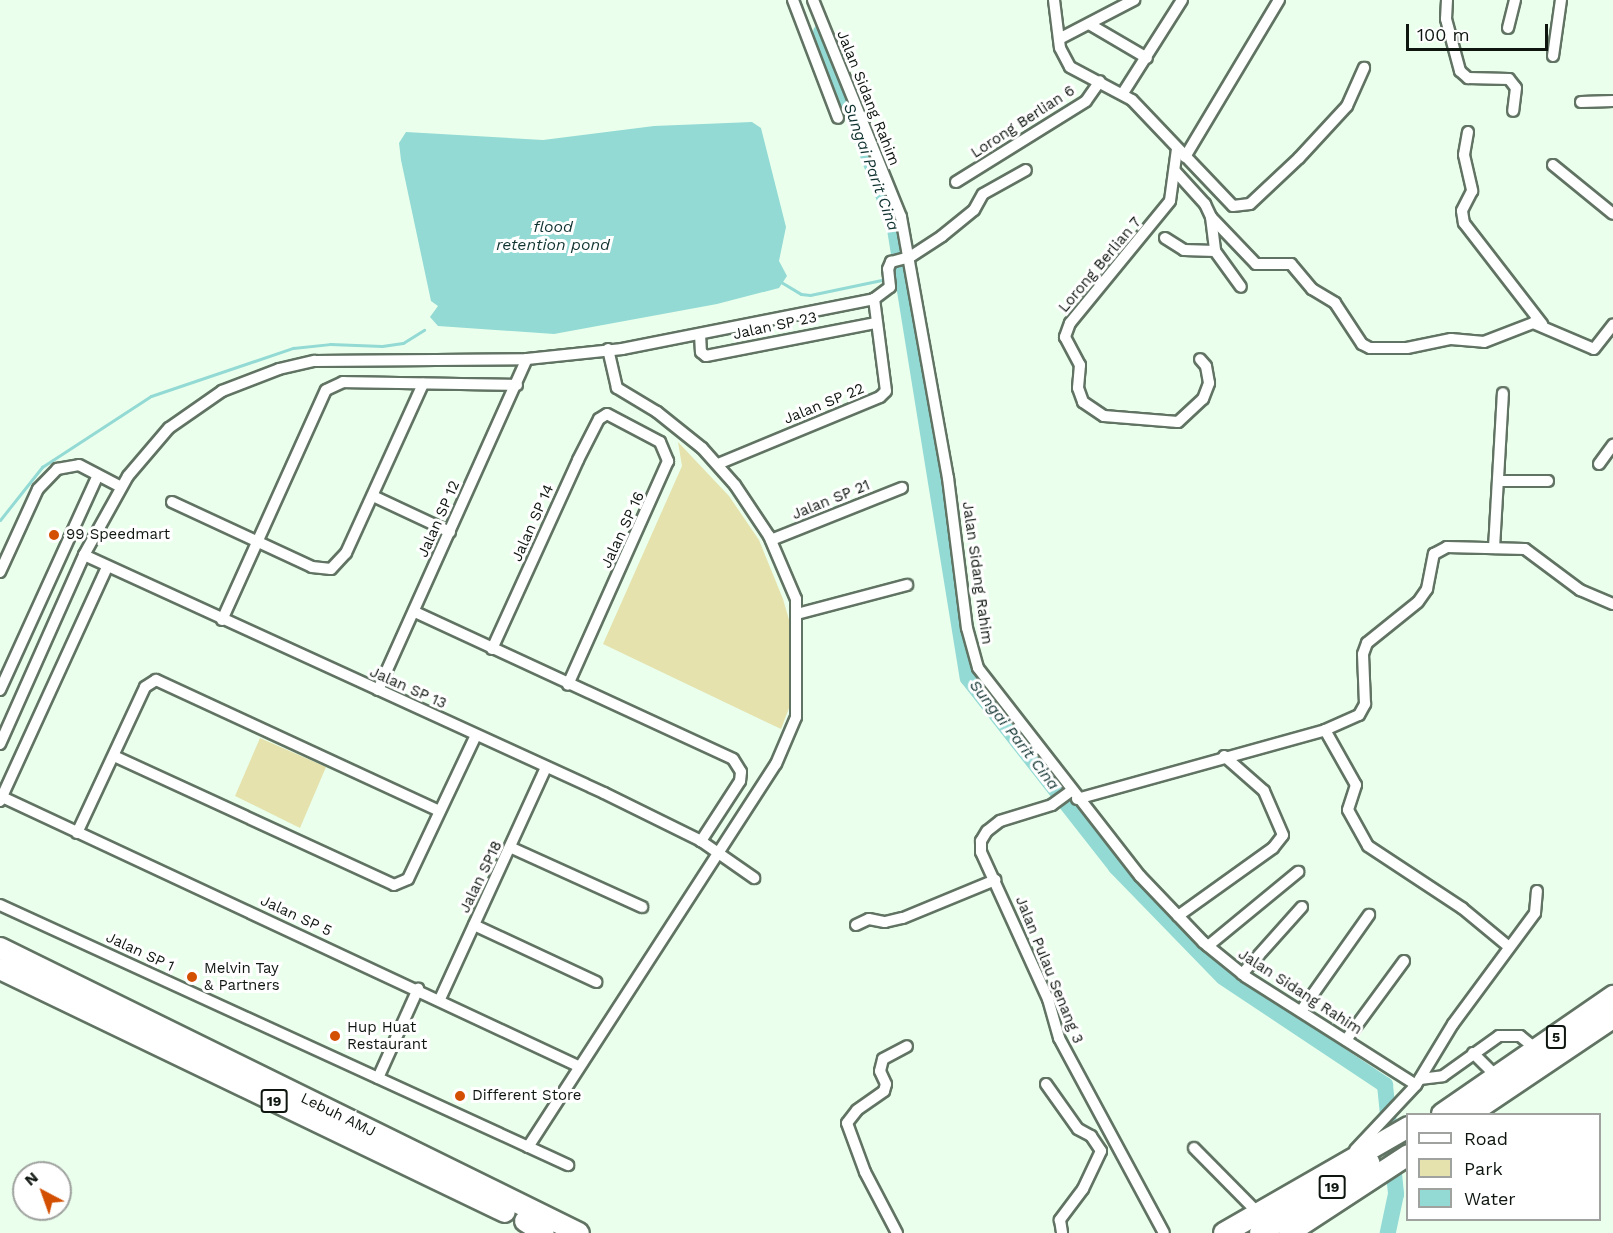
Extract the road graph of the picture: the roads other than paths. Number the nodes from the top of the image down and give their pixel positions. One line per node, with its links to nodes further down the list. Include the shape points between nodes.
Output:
1 (793, 0): 21 (street)
2 (813, 0): 33 (street, Jalan Sidang Rahim, via 902,218)
3 (1054, 0): 12 (street)
4 (1134, 0): 10 (street)
5 (1182, 0): 14 (street)
6 (1279, 0): 24 (street)
7 (1447, 0): 20 (street, via 1446,18 1460,71 1468,78 1509,79 1516,88)
8 (1515, 0): 11 (street)
9 (1561, 0): 13 (street)
10 (1089, 24): 12 (street); 14 (street)
11 (1508, 28)
12 (1059, 39): 16 (street, via 1070,67)
13 (1553, 56)
14 (1147, 58): 17 (street)
15 (1364, 68): 24 (street, via 1347,106 1250,204 1233,206)
16 (1100, 81): 17 (street); 28 (street, Lorong Berlian 6, via 1086,101)
17 (1123, 93): 23 (street)
18 (1613, 101): 19 (street)
19 (1581, 102)
20 (1514, 111)
21 (838, 118)
22 (1467, 132): 37 (street, via 1464,155 1472,191 1462,211 1464,223)
23 (1177, 149): 24 (street); 27 (street, Lorong Berlian 7)
24 (1185, 158)
25 (1553, 165): 29 (street)
26 (1026, 170): 33 (street, via 983,194 962,222)
27 (1176, 171): 30 (street); 42 (street, Lorong Berlian 7, via 1170,201 1070,323 1066,343 1080,365 1078,388 1083,402 1104,416 1178,422 1203,399 1209,383 1209,373)
28 (956, 182)
29 (1613, 214)
30 (1211, 218): 32 (street); 37 (street, via 1256,264 1291,264 1312,289 1335,303 1362,344 1370,348 1407,348 1451,339 1484,342 1524,324)
31 (1165, 238): 32 (street, via 1184,250)
32 (1215, 251): 34 (street)
33 (908, 257): 35 (street, via 888,265 890,287); 79 (street, Jalan Sidang Rahim, via 948,478 971,647 978,668)
34 (1241, 287)
35 (874, 299): 36 (street, Jalan SP 22); 39 (street)
36 (875, 323): 39 (street, Jalan SP 23, via 706,356 700,352); 48 (street, Jalan SP 22, via 888,384 880,397)
37 (1542, 324): 38 (street, via 1589,350 1600,346)
38 (1613, 325)
39 (700, 334): 40 (street)
40 (608, 349): 41 (street); 48 (street, via 617,388 657,412)
41 (527, 359): 44 (street, Jalan SP 12); 53 (street, via 334,359 279,369 222,392 186,414 153,444)
42 (1200, 359)
43 (423, 384): 44 (street); 55 (street); 59 (street, via 344,382 326,390)
44 (516, 385): 57 (street, Jalan SP 12)
45 (1503, 393): 51 (street)
46 (607, 414): 69 (street, Jalan SP 14, via 599,419 578,460); 70 (street, Jalan SP 16, via 660,442 669,461)
47 (1613, 445): 49 (street)
48 (718, 464): 58 (street)
49 (1599, 464)
50 (98, 474): 53 (street); 63 (street, via 72,465 49,475 38,489); 71 (street)
51 (1501, 481): 52 (street); 60 (street)
52 (1548, 481)
53 (121, 487): 61 (street)
54 (902, 488): 58 (street, Jalan SP 21)
55 (373, 496): 57 (street); 59 (street, via 346,553 331,569 312,567)
56 (172, 502): 59 (street)
57 (450, 532): 66 (street, Jalan SP 12)
58 (771, 540): 67 (street, via 796,599)
59 (257, 541): 68 (street)
60 (1494, 548): 65 (street, via 1525,549 1580,590); 73 (street, Jalan Pulau Senang 3, via 1447,547 1434,554 1427,589 1418,602 1367,643 1363,654 1364,710)
61 (84, 555): 62 (street, Jalan SP 13); 75 (street)
62 (107, 567): 68 (street, Jalan SP 13); 80 (street)
63 (0, 572)
64 (907, 585): 67 (street)
65 (1613, 604)
66 (415, 612): 69 (street); 72 (street, Jalan SP 12)
67 (797, 614): 85 (street, via 798,694 790,739)
68 (222, 620): 72 (street, Jalan SP 13)
69 (492, 649): 70 (street)
70 (568, 685): 83 (street, via 725,754 738,765 740,781)
71 (0, 690)
72 (378, 690): 74 (street, Jalan SP 13)
73 (1325, 730): 77 (street, Jalan Pulau Senang 3); 98 (street, via 1356,785 1348,810 1368,846 1462,908)
74 (476, 735): 78 (street, Jalan SP 13); 81 (street)
75 (0, 744)
76 (114, 756): 81 (street, via 394,885 408,879); 81 (street, via 145,687 156,680); 82 (street)
77 (1224, 756): 79 (street, Jalan Pulau Senang 3); 94 (street, via 1264,791 1283,835 1273,848)
78 (546, 767): 83 (street, Jalan SP 13); 84 (street, Jalan SP18)
79 (1068, 796): 88 (street, Jalan Pulau Senang 3, via 1000,820 987,831 981,852); 94 (street, Jalan Sidang Rahim)
80 (1, 798): 82 (street, Jalan SP 5)
81 (439, 811)
82 (78, 833): 104 (street, Jalan SP 5)
83 (701, 841): 85 (street, Jalan SP 13)
84 (512, 848): 91 (street); 95 (street, Jalan SP18)
85 (718, 853): 87 (street, Jalan SP 13); 113 (street)
86 (1298, 872): 97 (street)
87 (754, 878)
88 (995, 880): 96 (street, via 903,918 885,922 869,919); 134 (street, Jalan Pulau Senang 3, via 1048,999 1059,1038)
89 (1537, 891): 98 (street, via 1535,913)
90 (0, 906): 114 (street, Jalan SP 1)
91 (642, 907)
92 (1302, 907): 102 (street)
93 (1369, 915): 107 (street)
94 (1178, 916): 97 (street, Jalan Sidang Rahim)
95 (474, 925): 103 (street); 106 (street, Jalan SP18)
96 (856, 925)
97 (1208, 945): 102 (street, Jalan Sidang Rahim)
98 (1508, 946): 115 (street)
99 (0, 948): 127 (highway, Lebuh AMJ / 19)
100 (1404, 961): 109 (street)
101 (0, 969): 127 (highway, Lebuh AMJ / 19)
102 (1242, 974): 107 (street, Jalan Sidang Rahim)
103 (596, 982)
104 (418, 989): 106 (street, Jalan SP 5); 114 (street)
105 (1613, 996): 111 (highway, 5)
106 (440, 999): 113 (street, Jalan SP 5)
107 (1301, 1011): 109 (street, Jalan Sidang Rahim)
108 (1613, 1018): 116 (highway, 5)
109 (1346, 1040): 115 (street, Jalan Sidang Rahim)
110 (907, 1046): 132 (street, via 883,1059 880,1071 886,1084 884,1091 857,1110 847,1123 865,1172)
111 (1537, 1050): 112 (street, via 1520,1036 1510,1034 1499,1036); 116 (highway, 5)
112 (1473, 1053): 115 (street, via 1443,1076); 116 (street)
113 (578, 1066): 122 (street)
114 (378, 1078): 122 (street, Jalan SP 1)
115 (1418, 1082): 124 (street, via 1406,1097)
116 (1503, 1082): 118 (highway); 119 (highway, 5); 120 (highway, 5); 121 (highway)
117 (1046, 1084): 133 (street, via 1078,1129 1091,1136 1101,1151 1083,1190 1060,1220)
118 (1432, 1113)
119 (1444, 1113)
120 (1471, 1113)
121 (1479, 1113)
122 (528, 1147): 125 (street, Jalan SP 1)
123 (1194, 1148): 126 (street)
124 (1396, 1152): 126 (highway, via 1337,1168); 128 (highway, 19); 137 (highway)
125 (568, 1165)
126 (1258, 1213): 135 (highway)
127 (528, 1216): 129 (highway); 130 (highway, Lebuh AMJ / 19); 131 (highway)
128 (1285, 1227): 136 (highway, 19)
129 (546, 1233)
130 (579, 1233)
131 (590, 1233)
132 (897, 1233)
133 (1062, 1233)
134 (1164, 1233)
135 (1224, 1233)
136 (1260, 1233)
137 (1310, 1233)

